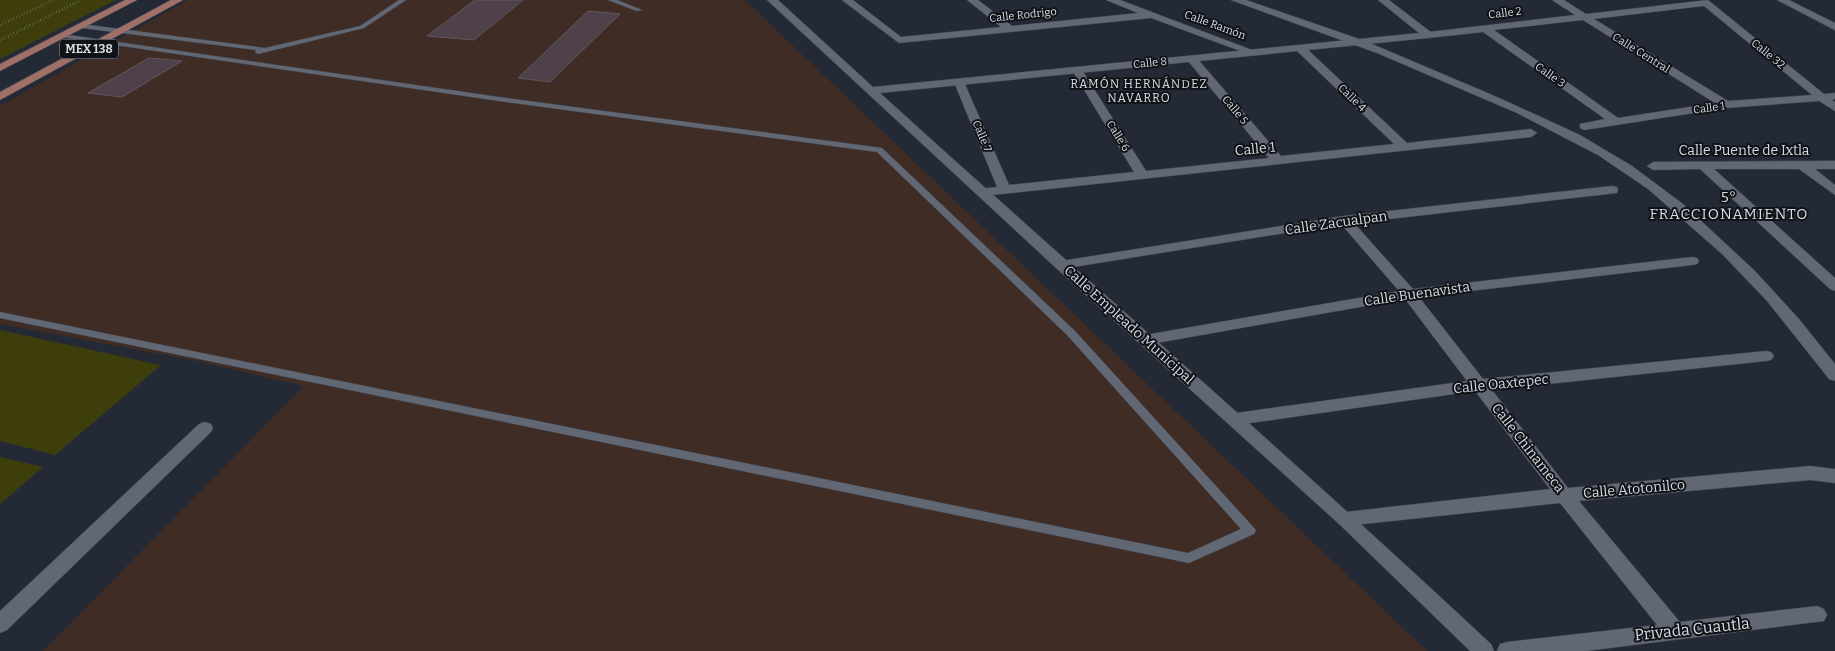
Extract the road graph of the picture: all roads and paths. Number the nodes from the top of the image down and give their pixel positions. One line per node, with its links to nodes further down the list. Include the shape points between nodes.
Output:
1 (53, 0): 21 (path)
2 (81, 0): 29 (path)
3 (132, 0): 17 (main road, MEX 138)
4 (178, 0): 19 (main road, MEX 138)
5 (402, 0): 33 (lane, via 362,27)
6 (611, 0): 16 (lane)
7 (772, 0): 40 (street, Calle Empleado Municipal)
8 (847, 0): 24 (street, Calle Rodrigo, via 899,40)
9 (972, 0): 24 (street)
10 (1111, 0): 18 (street, Calle Ramón)
11 (1236, 0): 31 (street)
12 (1383, 0): 27 (street)
13 (1557, 0): 20 (street, Calle Central)
14 (1782, 0): 23 (street)
15 (1704, 1): 20 (street, Calle 2); 42 (street, Calle 32)
16 (640, 10)
17 (111, 11): 19 (main road, via 111,14 119,16); 22 (main road, MEX 138)
18 (1150, 15): 24 (street, Calle Rodrigo); 34 (street, Calle Ramón)
19 (148, 17): 26 (main road, MEX 138)
20 (1584, 17): 25 (street, Calle 2); 44 (street, Calle Central)
21 (0, 26)
22 (82, 26): 26 (lane); 28 (main road, MEX 138)
23 (1835, 27)
24 (1010, 28)
25 (1484, 28): 27 (street, Calle 2); 46 (street, Calle 3)
26 (124, 30): 30 (main road, MEX 138); 33 (lane)
27 (1428, 35): 31 (street, Calle 8)
28 (62, 36): 30 (lane); 37 (main road, MEX 138)
29 (0, 40)
30 (103, 41): 36 (lane); 43 (main road, MEX 138)
31 (1361, 43): 32 (street, Calle 8); 68 (street, via 1560,130 1651,185 1739,260 1807,337)
32 (1301, 48): 34 (street, Calle 8); 49 (street, Calle 4)
33 (262, 50): 36 (lane)
34 (1254, 53): 35 (street, Calle 8)
35 (1192, 59): 38 (street, Calle 8); 50 (street, Calle 5)
36 (244, 61): 65 (lane, via 879,150 1071,333 1250,530 1188,558)
37 (0, 68)
38 (1077, 70): 39 (street, Calle 8); 55 (street, Calle 6)
39 (959, 82): 40 (street, Calle 8); 56 (street, Calle 7)
40 (873, 90): 59 (street, Calle Empleado Municipal)
41 (1835, 96): 42 (street, Calle 1)
42 (1820, 97): 44 (street, Calle 1); 45 (street, Calle 32)
43 (0, 98)
44 (1726, 106): 46 (street, Calle 1)
45 (1835, 108)
46 (1615, 121): 47 (street, Calle 1)
47 (1584, 126)
48 (1531, 134): 49 (street, Calle 1)
49 (1404, 146): 50 (street, Calle 1)
50 (1278, 161): 55 (street, Calle 1)
51 (1802, 165): 52 (street, Calle Puente de Ixtla); 54 (street, Calle Puente de Ixtla); 58 (street)
52 (1835, 165)
53 (1653, 166): 54 (street, Calle Puente de Ixtla)
54 (1702, 166): 63 (street)
55 (1143, 176): 56 (street, Calle 1)
56 (1004, 190): 59 (street, Calle 1)
57 (1612, 190): 60 (street, Calle Zacualpan)
58 (1835, 191)
59 (983, 192): 62 (street, Calle Empleado Municipal)
60 (1344, 220): 62 (street, Calle Zacualpan); 64 (street, Calle Chinameca)
61 (1692, 261): 64 (street, Calle Buenavista)
62 (1061, 265): 66 (street, Calle Empleado Municipal)
63 (1835, 286)
64 (1409, 294): 66 (street, Calle Buenavista); 69 (street, Calle Chinameca)
65 (0, 315)
66 (1145, 340): 70 (street, Calle Empleado Municipal)
67 (1766, 356): 69 (street, Calle Oaxtepec)
68 (1835, 375)
69 (1480, 385): 70 (street, Calle Oaxtepec); 73 (street, Calle Chinameca)
70 (1236, 419): 74 (street, Calle Empleado Municipal)
71 (205, 428): 76 (street)
72 (1835, 476): 73 (street, Calle Atotonilco, via 1810,473)
73 (1564, 495): 74 (street, Calle Atotonilco); 77 (street, Calle Chinameca)
74 (1345, 518): 78 (street, Calle Empleado Municipal)
75 (1817, 615): 77 (street, Privada Cuautla)
76 (0, 624)
77 (1674, 630): 79 (street, Privada Cuautla)
78 (1484, 651)
79 (1507, 651)

